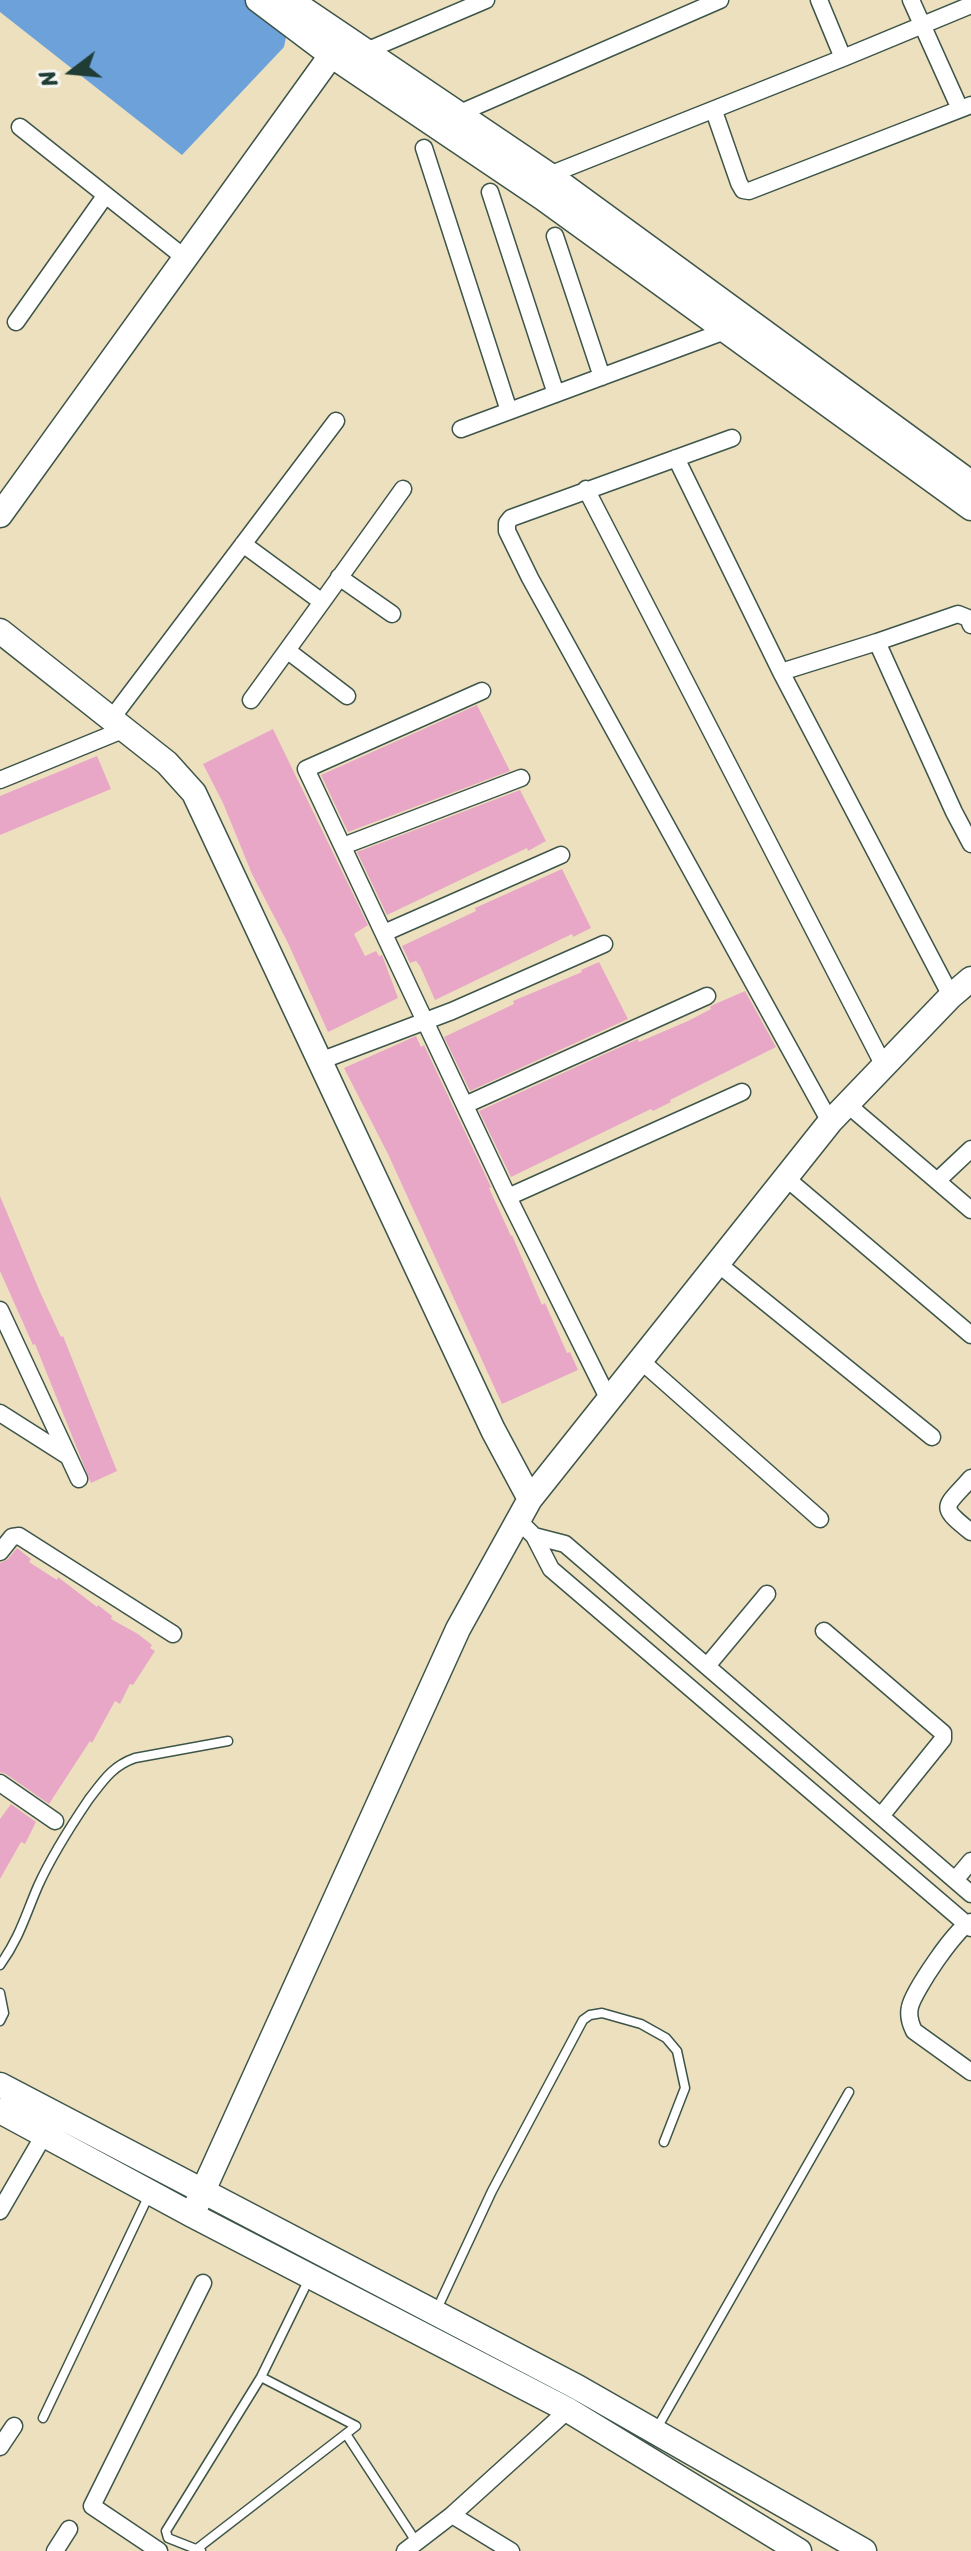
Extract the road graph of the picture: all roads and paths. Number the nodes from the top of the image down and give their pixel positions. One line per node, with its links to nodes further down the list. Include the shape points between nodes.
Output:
1 (258, 0): 9 (street)
2 (290, 0): 9 (street)
3 (486, 0): 10 (street)
4 (720, 0): 14 (street)
5 (819, 0): 11 (street)
6 (911, 0): 8 (street)
7 (971, 5): 8 (street)
8 (922, 25): 11 (street); 12 (street)
9 (337, 46): 10 (street); 21 (street); 24 (street)
10 (366, 51): 14 (street)
11 (843, 58): 13 (street)
12 (966, 107): 13 (street, via 749,191 739,183)
13 (714, 111): 17 (street)
14 (460, 113): 17 (street)
15 (20, 127): 19 (street)
16 (424, 148): 27 (street)
17 (549, 175): 22 (street)
18 (490, 192): 26 (street)
19 (105, 196): 21 (street); 23 (street)
20 (555, 236): 25 (street)
21 (185, 258): 36 (street)
22 (749, 321): 24 (street); 32 (street)
23 (16, 322)
24 (726, 331): 25 (street); 35 (street)
25 (602, 377): 26 (street)
26 (556, 394): 27 (street)
27 (509, 411): 29 (street)
28 (336, 421): 37 (street)
29 (461, 429)
30 (732, 438): 31 (street)
31 (676, 458): 34 (street); 45 (street)
32 (971, 483)
33 (403, 489): 38 (street)
34 (586, 489): 62 (street); 65 (street, via 511,518 507,531)
35 (971, 508)
36 (0, 515)
37 (243, 544): 39 (street); 49 (street)
38 (339, 577): 39 (street); 40 (street)
39 (322, 602): 44 (street)
40 (392, 614)
41 (971, 625): 43 (street, via 958,614)
42 (0, 631): 49 (street)
43 (877, 642): 45 (street); 52 (street)
44 (288, 651): 47 (street); 48 (street)
45 (781, 672): 59 (street)
46 (482, 691): 53 (street, via 306,769)
47 (347, 696)
48 (251, 700)
49 (119, 724): 51 (street); 61 (street, via 194,793)
50 (521, 778): 53 (street)
51 (0, 780)
52 (971, 844)
53 (343, 846): 55 (street)
54 (561, 855): 55 (street)
55 (384, 933): 60 (street)
56 (604, 944): 60 (street)
57 (971, 979): 59 (street)
58 (707, 996): 64 (street)
59 (951, 996): 62 (street)
60 (425, 1021): 61 (street); 64 (street)
61 (320, 1061): 81 (street)
62 (884, 1066): 65 (street)
63 (742, 1092): 69 (street)
64 (465, 1105): 69 (street)
65 (839, 1113): 67 (street); 68 (street)
66 (971, 1149): 68 (street)
67 (786, 1178): 71 (street); 73 (street)
68 (937, 1181): 70 (street)
69 (508, 1197): 75 (street)
70 (971, 1210)
71 (717, 1263): 74 (street); 77 (street)
72 (0, 1310): 78 (street)
73 (971, 1335)
74 (640, 1360): 75 (street); 82 (street)
75 (609, 1400): 81 (street)
76 (0, 1413): 78 (street)
77 (932, 1437)
78 (67, 1455): 80 (street)
79 (971, 1478): 84 (street, via 948,1508)
80 (79, 1479)
81 (530, 1499): 83 (street)
82 (820, 1519)
83 (526, 1528): 89 (street, via 565,1544); 91 (street, via 551,1569); 109 (street, via 458,1629)
84 (971, 1532)
85 (0, 1552): 88 (street, via 19,1536)
86 (767, 1594): 89 (street)
87 (824, 1631): 94 (street, via 943,1733)
88 (173, 1634)
89 (707, 1666): 90 (street)
90 (759, 1710): 91 (street); 94 (street)
91 (741, 1732): 99 (street)
92 (228, 1741): 100 (lane, via 135,1758 109,1772 69,1827)
93 (0, 1783): 95 (street)
94 (881, 1816): 97 (street)
95 (55, 1821)
96 (971, 1861): 97 (street)
97 (955, 1880): 98 (street)
98 (971, 1894)
99 (969, 1924): 103 (street, via 951,1937 910,2005 909,2020 914,2031)
100 (0, 1965)
101 (0, 1993): 102 (lane)
102 (0, 2021)
103 (971, 2072)
104 (0, 2085): 109 (street)
105 (849, 2092): 120 (lane)
106 (0, 2111): 107 (street)
107 (44, 2135): 110 (street); 111 (street)
108 (664, 2142): 115 (lane, via 685,2088 677,2051 641,2024 602,2013 590,2015 492,2191)
109 (202, 2191): 112 (street); 115 (street)
110 (150, 2193): 112 (street); 118 (lane)
111 (0, 2211)
112 (192, 2215): 113 (street)
113 (310, 2276): 116 (lane); 117 (street)
114 (203, 2283): 128 (street, via 92,2506)
115 (435, 2313): 120 (street)
116 (261, 2377): 121 (lane, via 356,2426); 126 (lane, via 166,2531 168,2538)
117 (568, 2410): 123 (street); 130 (street)
118 (43, 2418)
119 (14, 2426): 122 (street)
120 (655, 2433): 131 (street)
121 (346, 2434): 125 (lane); 126 (lane)
122 (0, 2447)
123 (452, 2515): 125 (street); 129 (street)
124 (69, 2529): 127 (street)
125 (411, 2547)
126 (200, 2550)
127 (55, 2551)
128 (159, 2551)
129 (511, 2551)
130 (799, 2551)
131 (864, 2551)

